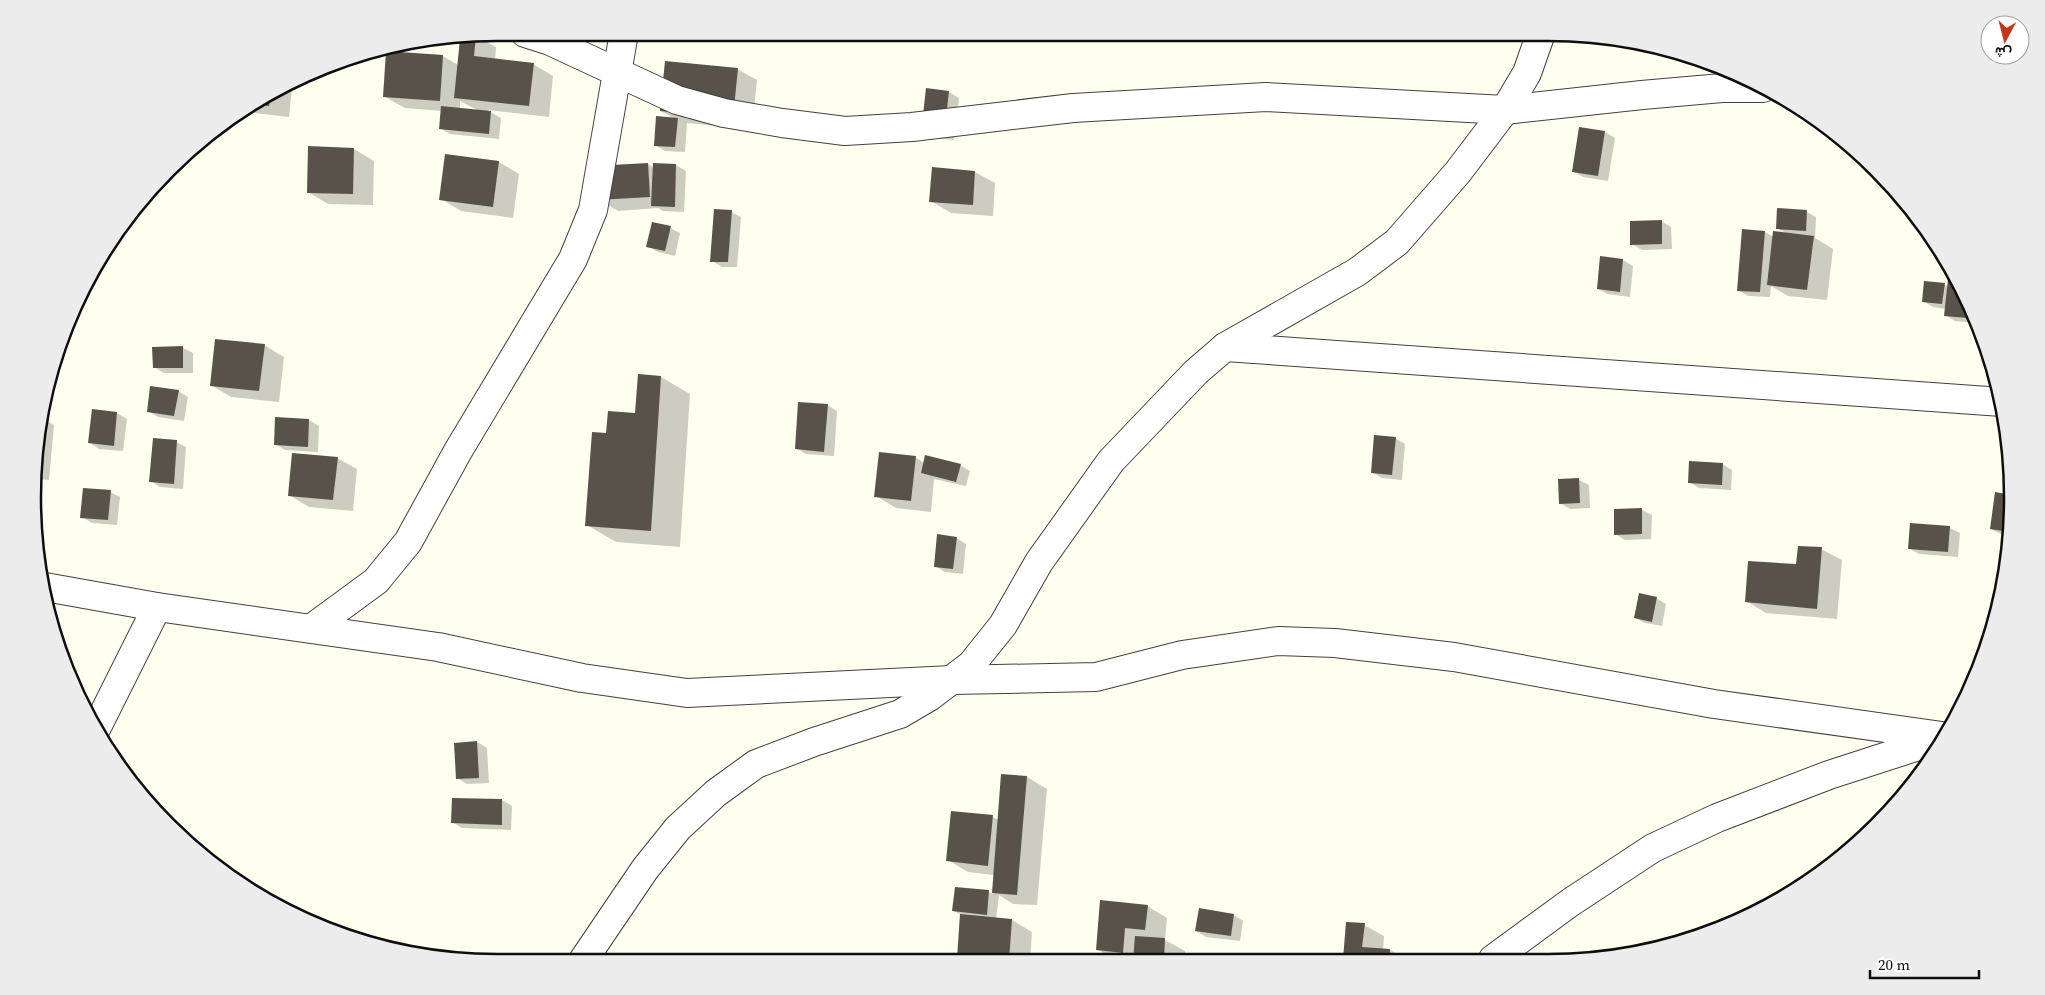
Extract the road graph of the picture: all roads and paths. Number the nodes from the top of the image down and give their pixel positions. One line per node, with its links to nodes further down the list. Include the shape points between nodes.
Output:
1 (550, 41): 4 (street)
2 (622, 41): 4 (street)
3 (1538, 41): 6 (street, via 1527,73)
4 (617, 72): 6 (street, via 677,100 724,113 845,130 912,127 1073,108 1266,98); 11 (street, via 593,210 573,259 458,451 408,542 376,581)
5 (1749, 88): 6 (street, via 1642,95)
6 (1505, 110): 7 (street, via 1458,172 1397,242 1357,272)
7 (1225, 347): 8 (street); 12 (street, via 1196,372 1111,461 1039,562 1003,625 972,665)
8 (1993, 401)
9 (50, 588): 10 (street)
10 (157, 608): 11 (street); 13 (street)
11 (312, 628): 12 (street, via 438,647 582,678 687,693)
12 (952, 680): 14 (street, via 1096,677 1182,655 1278,641 1335,642 1454,656 1704,702); 16 (street, via 900,714 756,764 716,793 678,828 644,869)
13 (99, 721)
14 (1937, 735)
15 (1933, 741): 17 (street, via 1829,775 1717,818 1653,848)
16 (587, 954)
17 (1500, 954)

